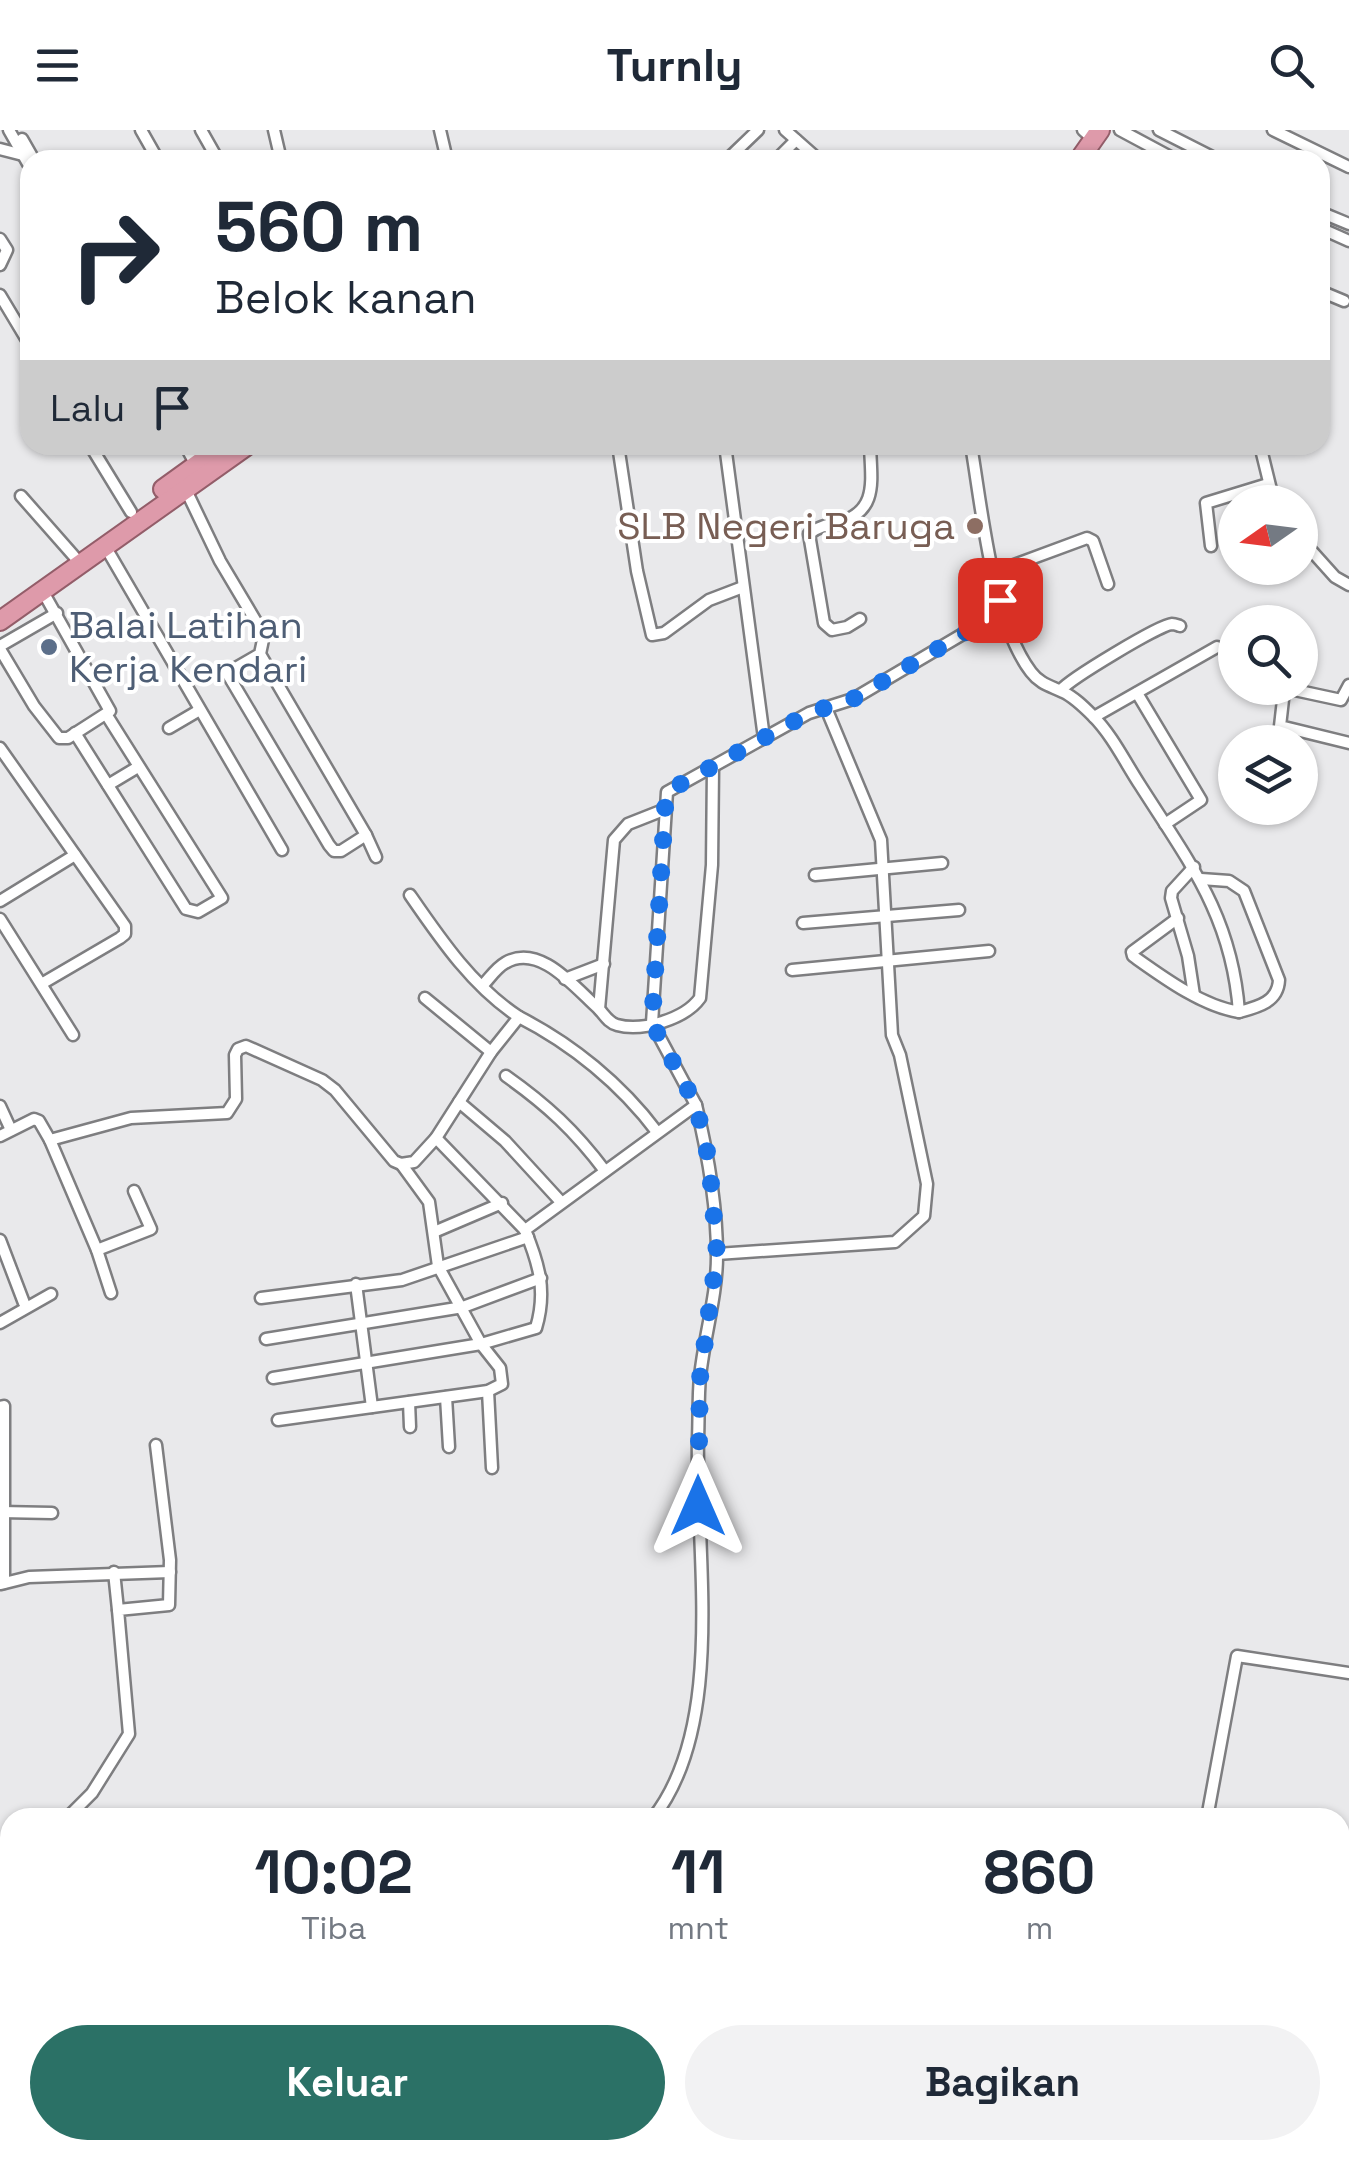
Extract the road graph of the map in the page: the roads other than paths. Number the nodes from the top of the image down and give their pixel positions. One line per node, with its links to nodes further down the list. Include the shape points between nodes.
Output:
1 (8, 130): 8 (street)
2 (758, 130): 9 (street)
3 (785, 130): 7 (street)
4 (1116, 130): 12 (highway); 13 (street)
5 (1159, 130): 14 (street)
6 (1273, 130): 15 (street)
7 (796, 140): 10 (street); 11 (street)
8 (24, 150)
9 (737, 150)
10 (786, 150)
11 (808, 150)
12 (1101, 150)
13 (1156, 150)
14 (1198, 150)
15 (1314, 150)
16 (0, 240): 17 (street, via 7,250)
17 (0, 265)
18 (1349, 290): 20 (street)
19 (0, 295): 21 (street)
20 (1346, 302)
21 (20, 329)
22 (96, 455): 33 (street)
23 (233, 455): 31 (highway)
24 (620, 455): 41 (street, via 652,635 708,600)
25 (726, 455): 41 (street)
26 (870, 455): 46 (street, via 864,509 809,534 824,623 840,630)
27 (973, 455): 38 (street)
28 (1262, 455): 30 (street)
29 (197, 457): 33 (highway)
30 (1268, 484): 35 (street, via 1206,503)
31 (185, 488): 34 (highway); 51 (street, via 264,635)
32 (21, 496): 36 (street)
33 (132, 512): 36 (highway)
34 (104, 545): 36 (highway); 57 (street)
35 (1211, 546)
36 (76, 558): 42 (highway); 43 (highway)
37 (1318, 558): 40 (street)
38 (995, 572): 39 (street, via 1087,538); 44 (street)
39 (1108, 584)
40 (1349, 585)
41 (743, 588): 62 (street)
42 (42, 590): 45 (street); 47 (highway)
43 (0, 606)
44 (1002, 607): 53 (street, via 1031,672); 56 (street, via 853,699)
45 (57, 614): 49 (street); 58 (street, via 109,706)
46 (860, 619)
47 (0, 621)
48 (1180, 626): 53 (street, via 1170,624)
49 (0, 647): 61 (street, via 55,735)
50 (1216, 647): 54 (street)
51 (260, 654): 70 (street); 70 (street, via 227,672 258,727 334,851)
52 (1349, 685): 55 (street)
53 (1060, 690): 59 (street)
54 (1138, 693): 59 (street); 69 (street, via 1202,800)
55 (1345, 700): 63 (street, via 1284,691 1280,726)
56 (826, 708): 62 (street); 76 (street, via 880,834)
57 (198, 712): 60 (street); 71 (street)
58 (106, 714): 61 (street); 65 (street)
59 (1094, 717): 69 (street)
60 (169, 728)
61 (76, 733): 67 (street)
62 (764, 738): 66 (street)
63 (1349, 743)
64 (0, 748): 72 (street)
65 (138, 767): 67 (street); 67 (street, via 222,898 198,912 186,909)
66 (713, 767): 68 (street, via 666,792); 98 (street, via 700,998 686,1014)
67 (108, 785)
68 (666, 809): 87 (street, via 616,834); 98 (street)
69 (1165, 824): 75 (street)
70 (366, 835): 73 (street)
71 (282, 850)
72 (74, 855): 80 (street); 91 (street, via 126,934)
73 (376, 858)
74 (942, 864): 76 (street)
75 (1194, 867): 78 (street); 83 (street, via 1172,891)
76 (883, 869): 77 (street); 82 (street)
77 (816, 874)
78 (1202, 879): 96 (street, via 1226,942); 96 (street, via 1229,881 1244,892 1279,980 1270,1001)
79 (410, 895): 92 (street)
80 (0, 902)
81 (959, 910): 82 (street)
82 (886, 916): 85 (street); 88 (street)
83 (1178, 918): 93 (street); 93 (street, via 1132,952)
84 (0, 919): 91 (street)
85 (803, 922)
86 (989, 952): 88 (street)
87 (604, 964): 90 (street); 95 (street)
88 (888, 964): 89 (street); 118 (street, via 892,1035 927,1184 924,1216 895,1242)
89 (792, 970)
90 (565, 979): 92 (street, via 540,960 522,958 506,962); 95 (street)
91 (42, 983): 99 (street)
92 (482, 986): 97 (street)
93 (1194, 995): 96 (street)
94 (426, 998): 100 (street)
95 (599, 1010): 98 (street, via 620,1026)
96 (1239, 1012)
97 (518, 1017): 100 (street); 105 (street, via 606,1076)
98 (652, 1023): 103 (street)
99 (72, 1035)
100 (490, 1052): 102 (street)
101 (506, 1076): 110 (street, via 576,1132)
102 (459, 1102): 107 (street); 112 (street)
103 (696, 1105): 105 (street); 118 (street, via 709,1160)
104 (0, 1106): 106 (street)
105 (657, 1132): 110 (street)
106 (6, 1133): 108 (street, via 34,1120)
107 (436, 1138): 109 (street, via 418,1159); 113 (street)
108 (50, 1140): 109 (street, via 131,1118 226,1113 236,1099 235,1055 246,1046 322,1080); 117 (street)
109 (402, 1164): 114 (street, via 428,1202)
110 (606, 1171): 112 (street)
111 (134, 1190): 117 (street, via 151,1229)
112 (562, 1202): 115 (street)
113 (502, 1203): 114 (street); 115 (street)
114 (434, 1232): 119 (street)
115 (526, 1234): 119 (street); 120 (street)
116 (0, 1241): 125 (street)
117 (97, 1250): 122 (street)
118 (717, 1254): 151 (street, via 700,1378 702,1650 681,1770)
119 (438, 1266): 121 (street, via 402,1280); 126 (street)
120 (541, 1278): 126 (street); 130 (street, via 536,1328)
121 (356, 1284): 124 (street); 128 (street)
122 (111, 1293)
123 (51, 1294): 127 (street)
124 (261, 1298)
125 (24, 1302)
126 (462, 1307): 128 (street); 130 (street)
127 (0, 1322)
128 (362, 1326): 129 (street); 131 (street)
129 (266, 1339)
130 (481, 1344): 131 (street); 133 (street, via 500,1368 502,1384)
131 (366, 1365): 132 (street); 137 (street)
132 (273, 1378)
133 (488, 1391): 134 (street); 142 (street)
134 (446, 1397): 135 (street); 141 (street)
135 (409, 1402): 137 (street); 139 (street)
136 (0, 1407): 143 (street)
137 (372, 1407): 138 (street)
138 (278, 1420)
139 (410, 1427)
140 (156, 1445): 146 (street)
141 (449, 1447)
142 (492, 1468)
143 (2, 1512): 144 (street); 147 (street)
144 (52, 1513)
145 (114, 1572): 146 (street); 147 (street); 148 (street)
146 (170, 1572): 148 (street, via 169,1606)
147 (2, 1584)
148 (118, 1610): 150 (street, via 129,1734)
149 (1349, 1672): 152 (street, via 1237,1656)
150 (77, 1808)
151 (661, 1808)
152 (1209, 1808)

